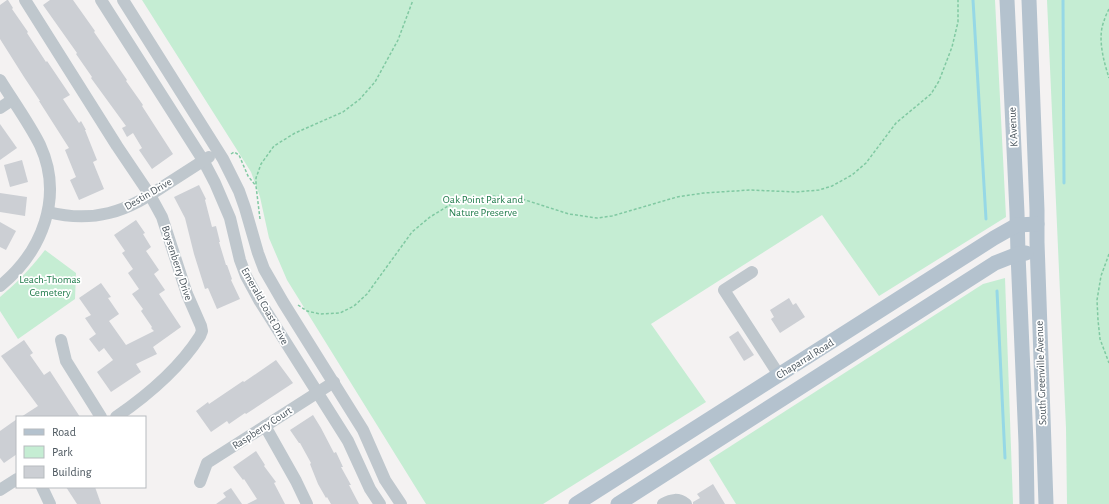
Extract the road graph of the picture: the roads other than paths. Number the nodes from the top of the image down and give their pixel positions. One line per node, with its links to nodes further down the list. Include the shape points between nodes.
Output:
1 (25, 0): 11 (street, Boysenberry Drive)
2 (102, 0): 10 (street, Emerald Coast Drive)
3 (123, 0): 9 (street, Emerald Coast Drive)
4 (1007, 0): 14 (main road, K Avenue)
5 (1029, 0): 13 (main road, K Avenue)
6 (0, 80): 7 (street)
7 (12, 100): 8 (street); 12 (street, via 44,155 50,186)
8 (0, 108)
9 (218, 151): 10 (street, Destin Drive); 21 (street, Emerald Coast Drive, via 241,196 264,269)
10 (203, 160): 11 (street, Destin Drive); 22 (street, Emerald Coast Drive, via 230,218 246,276)
11 (150, 195): 12 (street, Destin Drive, via 119,210 99,215 79,217); 25 (street, Boysenberry Drive, via 162,217 202,331 187,354 165,378)
12 (48, 212): 18 (street, via 31,252)
13 (1037, 224): 14 (main road, Chaparral Road); 15 (main road, K Avenue)
14 (1017, 225): 16 (main road, K Avenue); 20 (main road, Chaparral Road)
15 (1037, 247): 16 (main road, Chaparral Road); 27 (main road, South Greenville Avenue)
16 (1018, 254): 23 (main road, Chaparral Road, via 995,263); 28 (main road, South Greenville Avenue)
17 (752, 272): 20 (street, via 724,290)
18 (0, 286)
19 (61, 340): 24 (street, via 66,361)
20 (779, 375): 23 (main road); 33 (main road, Chaparral Road)
21 (334, 382): 22 (street, Raspberry Court); 37 (street, Emerald Coast Drive, via 363,430 385,480)
22 (317, 393): 26 (street, Raspberry Court); 36 (street, Emerald Coast Drive, via 348,441 370,489)
23 (790, 394): 39 (main road, Chaparral Road)
24 (100, 416)
25 (117, 416)
26 (265, 426): 30 (street, Raspberry Court, via 207,463); 35 (street)
27 (1044, 442): 28 (main road); 43 (main road, South Greenville Avenue)
28 (1026, 443): 42 (main road, South Greenville Avenue)
29 (16, 480): 32 (street)
30 (200, 482)
31 (42, 488): 34 (street)
32 (0, 490)
33 (598, 498): 38 (main road, Chaparral Road)
34 (50, 504)
35 (307, 504)
36 (380, 504)
37 (401, 504)
38 (576, 504)
39 (618, 504)
40 (663, 504): 41 (street, via 670,500 679,500)
41 (686, 504)
42 (1027, 504)
43 (1046, 504)

